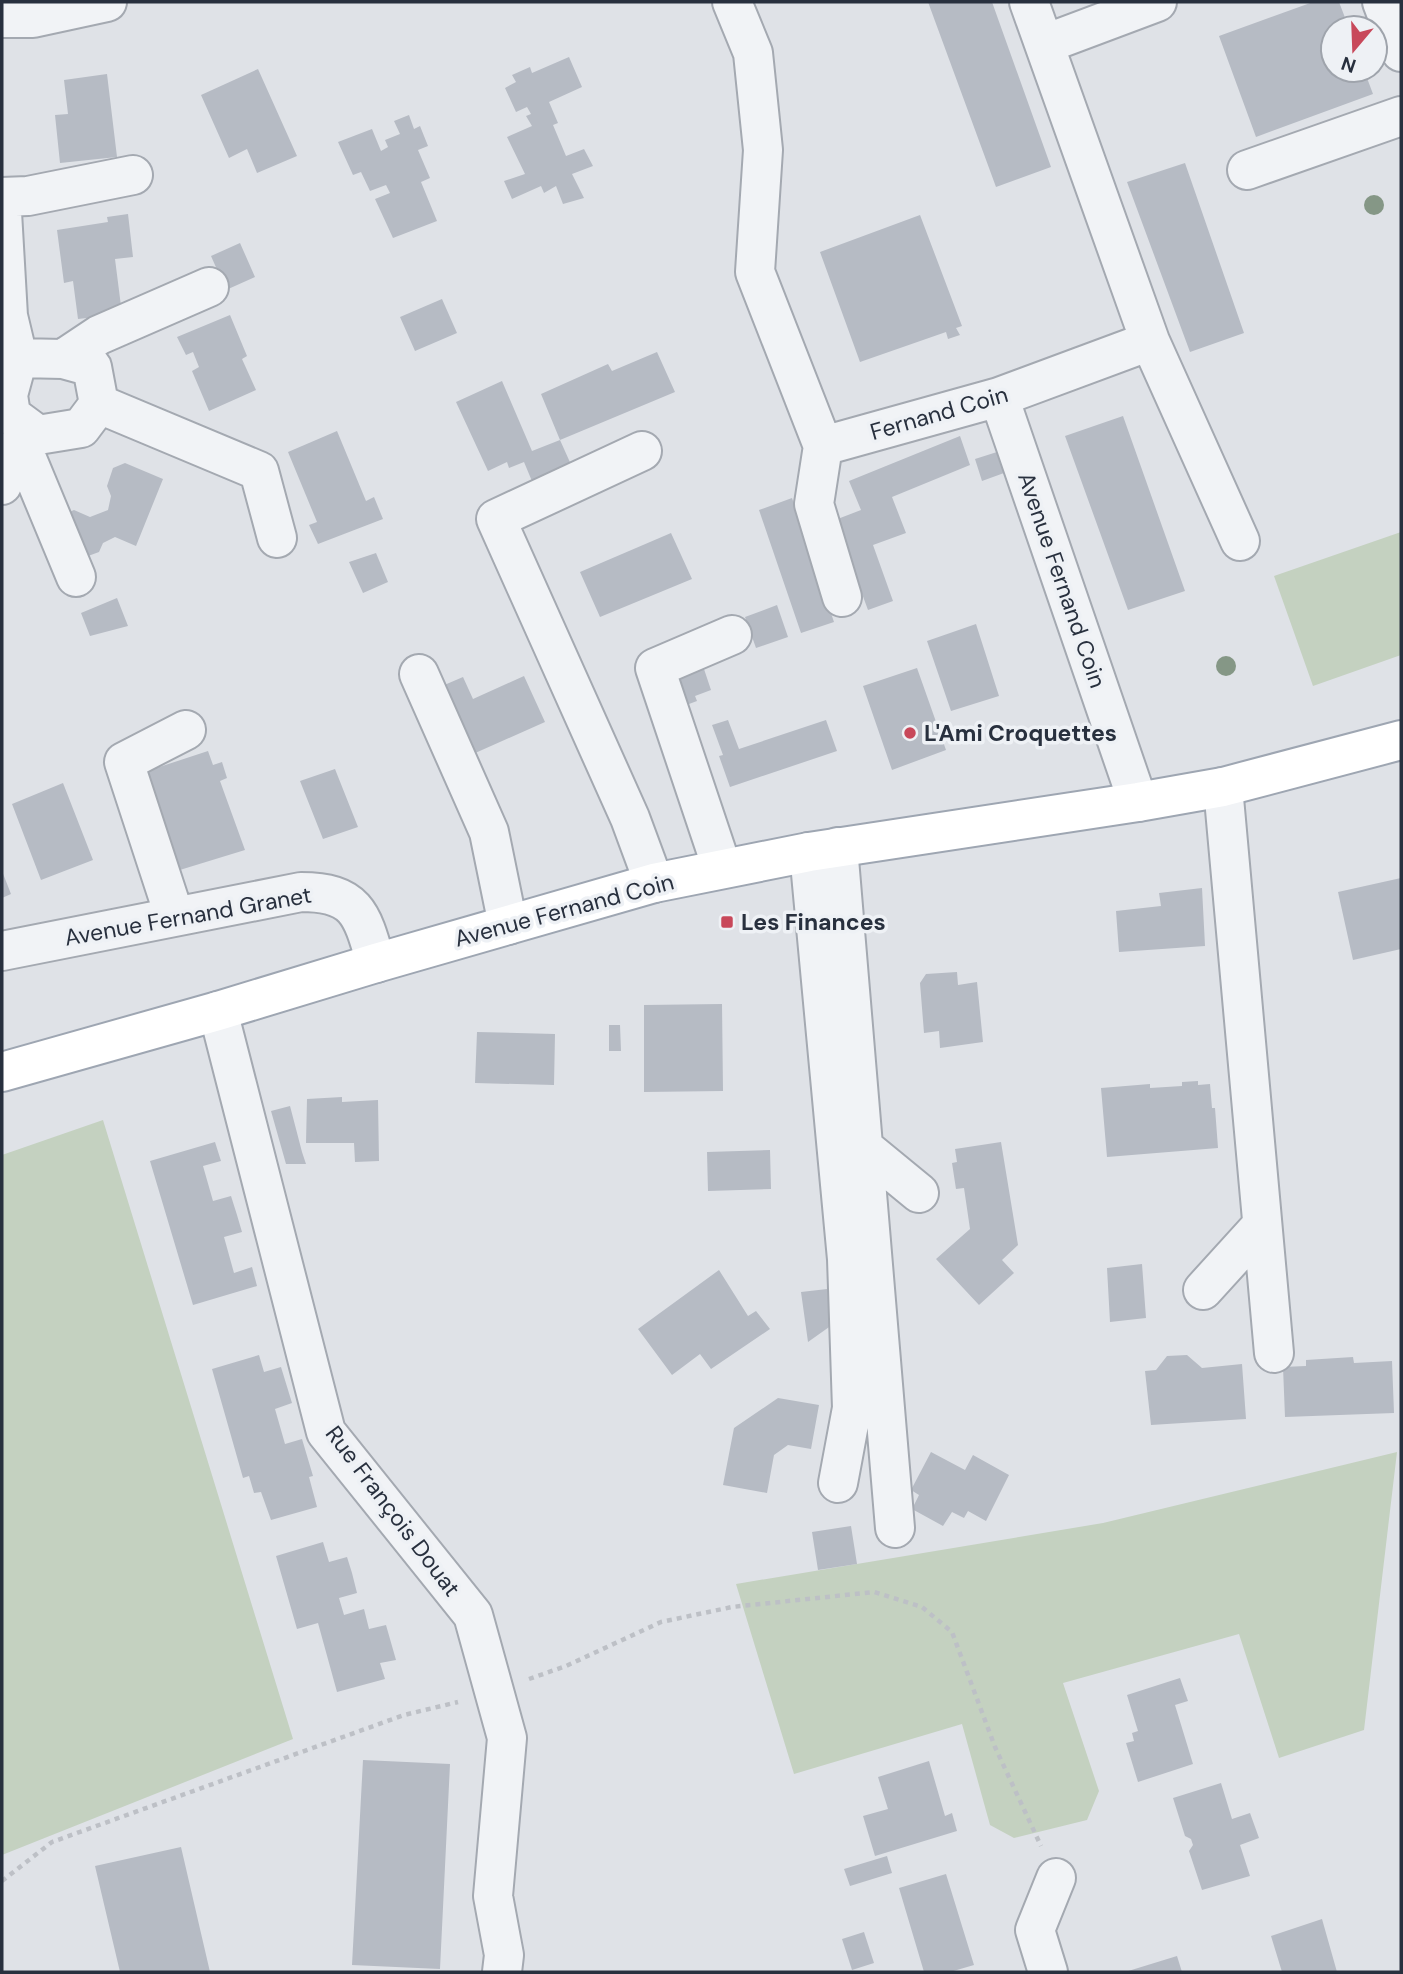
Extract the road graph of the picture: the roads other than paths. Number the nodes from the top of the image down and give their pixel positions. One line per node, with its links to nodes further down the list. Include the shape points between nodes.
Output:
1 (107, 2): 6 (street, via 33,18)
2 (732, 2): 21 (street, via 753,53 762,150 755,272)
3 (1030, 2): 7 (street)
4 (1157, 2): 7 (street)
5 (1382, 2): 8 (street)
6 (2, 18)
7 (1045, 44): 15 (street)
8 (1401, 52)
9 (1401, 117): 10 (street)
10 (1247, 170)
11 (133, 176): 12 (street)
12 (2, 197)
13 (3, 233): 16 (street, via 8,316)
14 (209, 287): 17 (street, via 99,335)
15 (1150, 341): 18 (street, Fernand Coin); 25 (street)
16 (18, 359): 17 (street); 20 (street)
17 (63, 359): 19 (street, via 92,367)
18 (999, 397): 21 (street, Fernand Coin); 33 (street, Avenue Fernand Coin)
19 (99, 404): 20 (street, via 81,428 38,435); 24 (street, via 259,471)
20 (12, 418): 23 (street); 26 (street)
21 (823, 446): 27 (street, via 814,504)
22 (642, 451): 36 (street, via 496,519 630,818)
23 (2, 485)
24 (277, 538)
25 (1240, 541)
26 (76, 577)
27 (842, 597)
28 (732, 635): 35 (street, via 655,668)
29 (419, 674): 38 (street, via 489,832)
30 (186, 730): 37 (street, via 124,762)
31 (1401, 740): 32 (main road, Avenue Fernand Coin)
32 (1223, 787): 33 (main road, Avenue Fernand Coin); 45 (street)
33 (1139, 802): 34 (main road, Avenue Fernand Coin)
34 (823, 850): 35 (main road, Avenue Fernand Coin); 43 (street); 48 (street, via 852,1408)
35 (722, 869): 36 (main road, Avenue Fernand Coin)
36 (654, 883): 38 (main road, Avenue Fernand Coin)
37 (174, 915): 39 (street, Avenue Fernand Granet); 40 (street, Avenue Fernand Granet, via 301,892 330,893 349,903 359,916)
38 (508, 925): 40 (main road, Avenue Fernand Coin)
39 (2, 951)
40 (376, 962): 41 (main road, Avenue Fernand Coin)
41 (218, 1011): 42 (main road, Avenue Fernand Coin); 51 (street, Rue François Douat, via 326,1432 473,1615 507,1738 493,1896 504,1955)
42 (2, 1072)
43 (863, 1147): 44 (street); 49 (street)
44 (919, 1193)
45 (1262, 1225): 46 (street); 47 (street)
46 (1203, 1290)
47 (1274, 1353)
48 (838, 1483)
49 (895, 1528)
50 (1056, 1878): 52 (street, via 1035,1930)
51 (502, 1972)
52 (1048, 1972)

